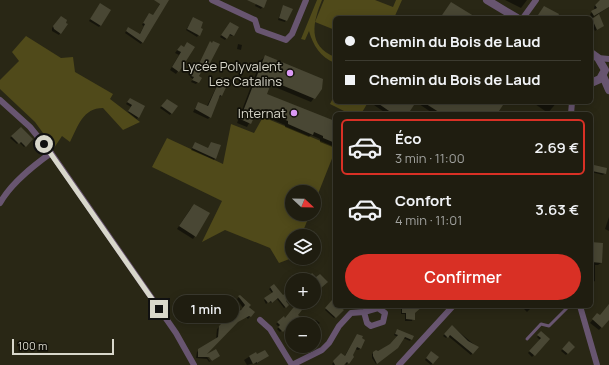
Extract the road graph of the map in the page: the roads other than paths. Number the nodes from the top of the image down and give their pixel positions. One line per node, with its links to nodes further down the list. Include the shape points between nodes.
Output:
1 (212, 0): 2 (street, via 254,20 258,30 286,40 292,34)
2 (306, 0)
3 (487, 0): 5 (street)
4 (536, 0): 6 (street)
5 (514, 16)
6 (524, 16)
7 (593, 54): 8 (street)
8 (598, 58): 9 (street); 10 (street)
9 (609, 59)
10 (606, 71): 11 (street); 12 (street)
11 (593, 83): 12 (street)
12 (609, 88)
13 (0, 100): 14 (street, via 30,127)
14 (51, 153): 15 (street, via 36,163 5,194); 22 (street, via 176,333)
15 (0, 203)
16 (451, 308): 24 (street)
17 (567, 308): 21 (lane, via 549,326 541,324)
18 (581, 308): 25 (street)
19 (364, 312): 23 (street, via 351,313 322,350)
20 (260, 320): 23 (street, via 274,334)
21 (527, 339)
22 (194, 365)
23 (292, 365)
24 (399, 365)
25 (597, 365)

